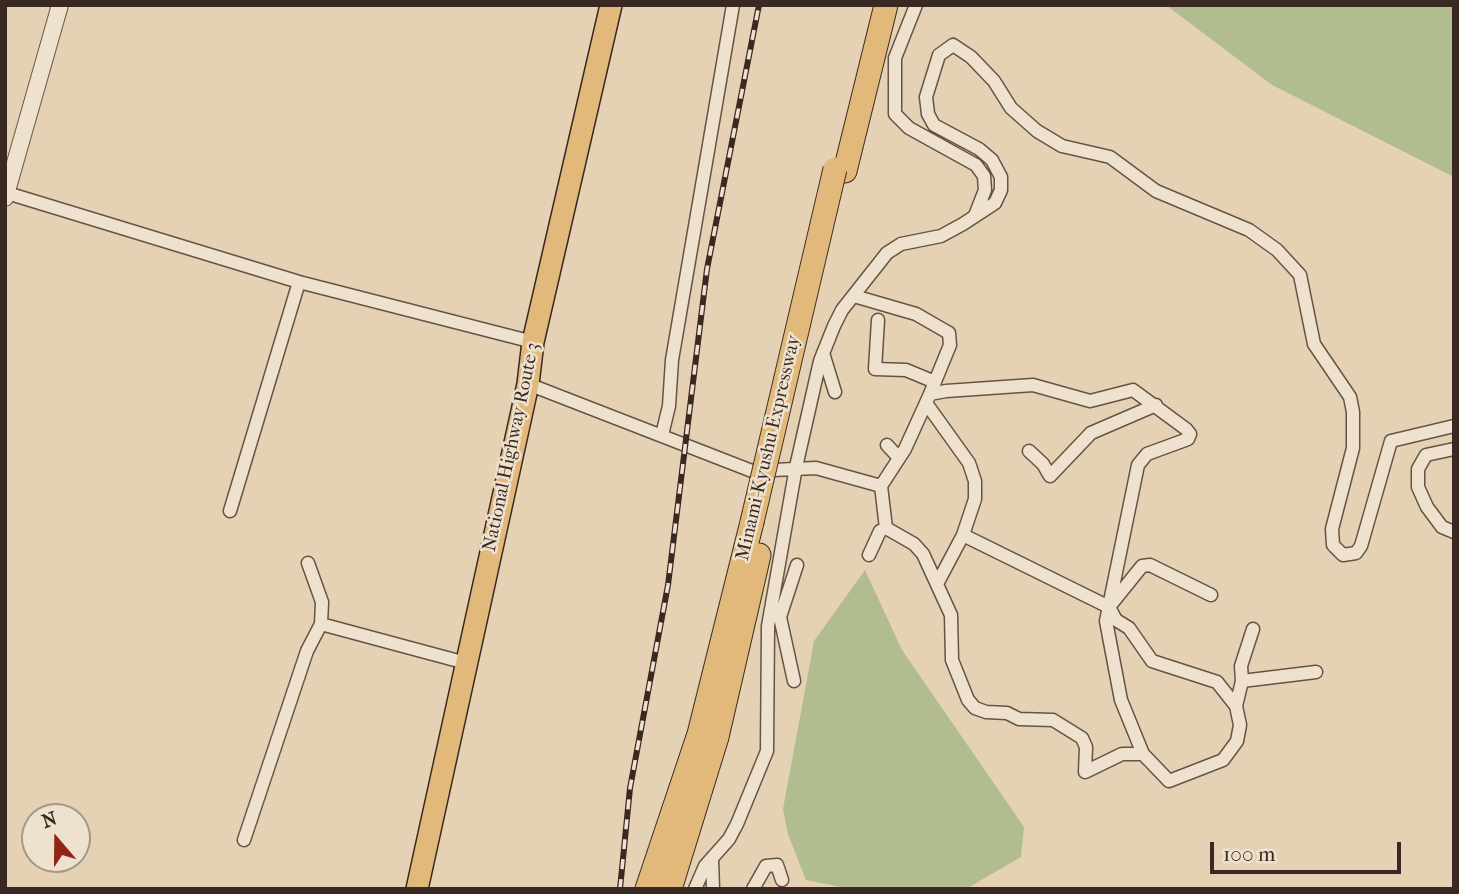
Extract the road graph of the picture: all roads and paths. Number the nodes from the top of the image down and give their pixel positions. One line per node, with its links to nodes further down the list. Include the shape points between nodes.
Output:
1 (60, 5): 6 (street)
2 (611, 5): 11 (highway, National Highway Route 3)
3 (733, 5): 18 (street)
4 (883, 5): 26 (highway, Minami-Kyushu Expressway, bridge)
5 (916, 5): 7 (street, via 895,58 895,114 909,128 976,165 984,176 985,190)
6 (6, 194): 8 (street)
7 (976, 213): 9 (street, via 941,236 901,244 887,253); 17 (street, via 995,203 1001,177 979,149 934,125 927,106 939,55 953,45 971,57 1011,108 1037,131 1062,146 1110,157 1156,191 1249,230 1277,250 1300,275 1314,344 1350,397 1353,412 1353,448 1332,529 1333,544 1343,555 1356,553 1362,546 1391,441)
8 (299, 282): 11 (street); 25 (street)
9 (854, 296): 12 (street, via 833,316); 15 (street, via 916,314 948,333 950,345)
10 (878, 320): 15 (street, via 875,369 906,370)
11 (533, 342): 13 (highway, National Highway Route 3)
12 (823, 353): 14 (street); 23 (street)
13 (528, 384): 18 (street); 39 (highway, National Highway Route 3)
14 (835, 392)
15 (930, 393): 16 (street, via 1033,385 1090,401 1133,390); 22 (street); 29 (street, via 975,481 975,499)
16 (1156, 405): 21 (street, via 1091,433 1050,476); 35 (street, via 1190,434 1188,439 1147,454 1138,465)
17 (1454, 426)
18 (662, 435): 23 (street, via 752,471)
19 (887, 445): 22 (street)
20 (1454, 449): 28 (street, via 1426,455 1418,469 1427,507 1442,527)
21 (1029, 452)
22 (900, 458): 24 (street)
23 (796, 467): 24 (street); 36 (street)
24 (881, 486): 27 (street)
25 (230, 511)
26 (759, 524): 49 (highway, Minami-Kyushu Expressway, via 699,734); 50 (highway, Minami-Kyushu Expressway, via 717,737)
27 (886, 528): 30 (street); 33 (street, via 914,544)
28 (1454, 532)
29 (963, 535): 33 (street); 35 (street)
30 (869, 555)
31 (308, 563): 37 (street, via 322,602)
32 (797, 565): 36 (street)
33 (937, 584): 44 (street, via 951,615 952,660 975,708 1019,719 1053,720 1082,738 1085,772 1122,754)
34 (1211, 595): 35 (street, via 1150,565 1142,566)
35 (1109, 607): 43 (street, via 1152,661 1209,677); 44 (street, via 1106,621 1121,700)
36 (775, 613): 41 (street); 46 (street, via 768,626 767,751 737,824)
37 (321, 624): 39 (street); 45 (street, via 307,650)
38 (1253, 629): 42 (street, via 1241,666)
39 (466, 663): 48 (highway, National Highway Route 3)
40 (1316, 673): 42 (street)
41 (794, 681)
42 (1242, 681): 43 (street)
43 (1236, 706): 44 (street, via 1237,741 1223,760 1169,781)
44 (1143, 754)
45 (244, 840)
46 (712, 859): 51 (street); 52 (street)
47 (782, 880): 53 (street, via 777,866 766,866)
48 (417, 889)
49 (647, 889)
50 (670, 889)
51 (695, 889)
52 (713, 889)
53 (753, 889)

